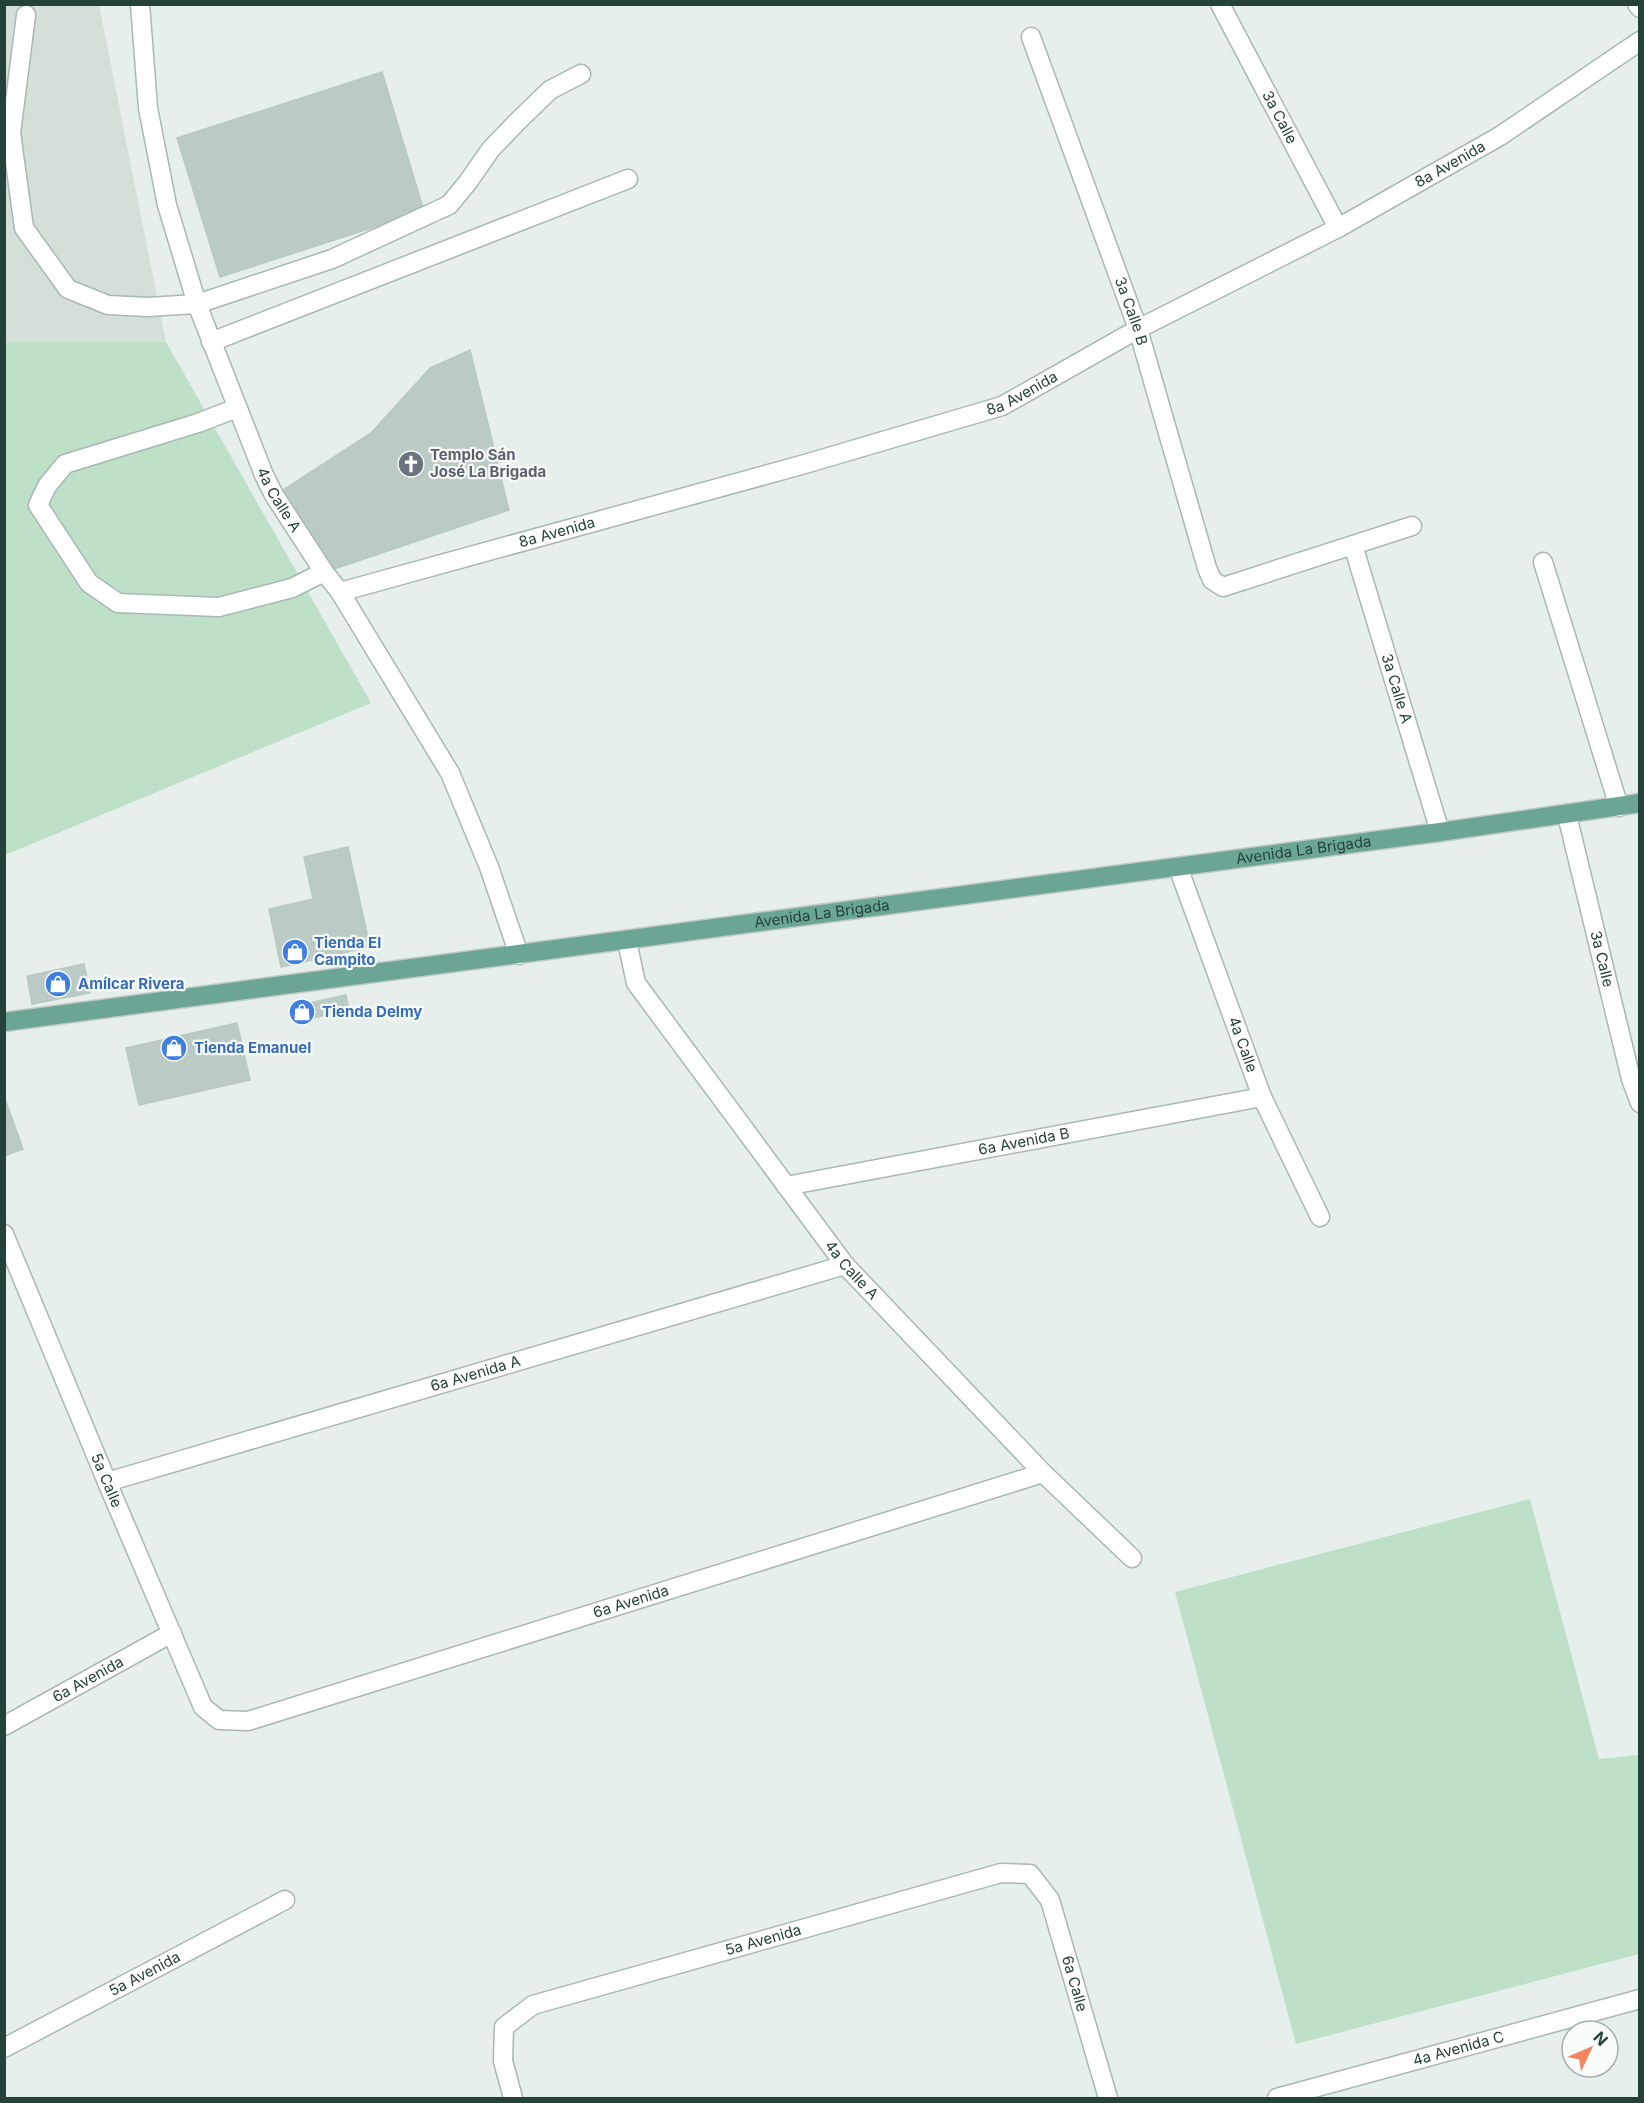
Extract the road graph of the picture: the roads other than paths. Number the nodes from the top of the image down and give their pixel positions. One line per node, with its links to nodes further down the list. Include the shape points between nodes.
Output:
1 (140, 4): 9 (street, 4a Calle A, via 148,108 167,205)
2 (1222, 6): 8 (street, 3a Calle)
3 (26, 15): 9 (street, via 11,133 24,228 68,289 108,305)
4 (1031, 37): 10 (street, 3a Calle B)
5 (1640, 41): 8 (street, 8a Avenida, via 1500,136)
6 (581, 74): 9 (street, via 550,90 519,120 491,149 449,205 332,259)
7 (628, 179): 11 (street)
8 (1338, 228): 10 (street, 8a Avenida)
9 (197, 304): 11 (street, 4a Calle A)
10 (1138, 329): 14 (street, 3a Calle B, via 1212,580 1223,587); 17 (street, 8a Avenida, via 1002,406)
11 (211, 342): 12 (street, 4a Calle A)
12 (237, 408): 16 (street, 4a Calle A, via 274,495); 16 (street, via 65,464 38,505 89,583 118,603 219,607 292,588)
13 (1412, 526): 14 (street)
14 (1353, 545): 21 (street, 3a Calle A)
15 (1543, 562): 19 (street)
16 (324, 572): 17 (street, 4a Calle A)
17 (340, 591): 24 (street, 4a Calle A, via 450,773 489,867)
18 (1640, 803): 19 (main road, Avenida La Brigada)
19 (1619, 807): 20 (main road, Avenida La Brigada)
20 (1567, 815): 21 (main road, Avenida La Brigada); 27 (street, 3a Calle)
21 (1440, 832): 22 (main road, Avenida La Brigada)
22 (1178, 867): 23 (main road, Avenida La Brigada); 26 (street, 4a Calle)
23 (627, 941): 24 (main road, Avenida La Brigada); 28 (street, 4a Calle A, via 636,983)
24 (519, 955): 25 (main road, Avenida La Brigada)
25 (4, 1022)
26 (1262, 1097): 28 (street, 6a Avenida B); 29 (street, 4a Calle)
27 (1640, 1103)
28 (786, 1186): 31 (street, 4a Calle A)
29 (1320, 1217)
30 (4, 1234): 33 (street, 5a Calle)
31 (845, 1265): 32 (street, 4a Calle A); 33 (street, 6a Avenida A)
32 (1043, 1473): 34 (street, 4a Calle A); 36 (street, 6a Avenida, via 248,1720)
33 (106, 1482): 35 (street, 5a Calle)
34 (1132, 1558)
35 (172, 1633): 36 (street, 5a Calle, via 204,1707); 37 (street, 6a Avenida)
36 (219, 1720)
37 (4, 1726)
38 (1030, 1874): 43 (street, 5a Avenida, via 1001,1873 533,2005 504,2027 503,2061); 44 (street, 6a Calle, via 1050,1900)
39 (285, 1900): 41 (street, 5a Avenida)
40 (1640, 1999): 42 (street, 4a Avenida C)
41 (4, 2048)
42 (1309, 2094): 45 (street, 4a Avenida C)
43 (513, 2098)
44 (1108, 2098)
45 (1277, 2098)

